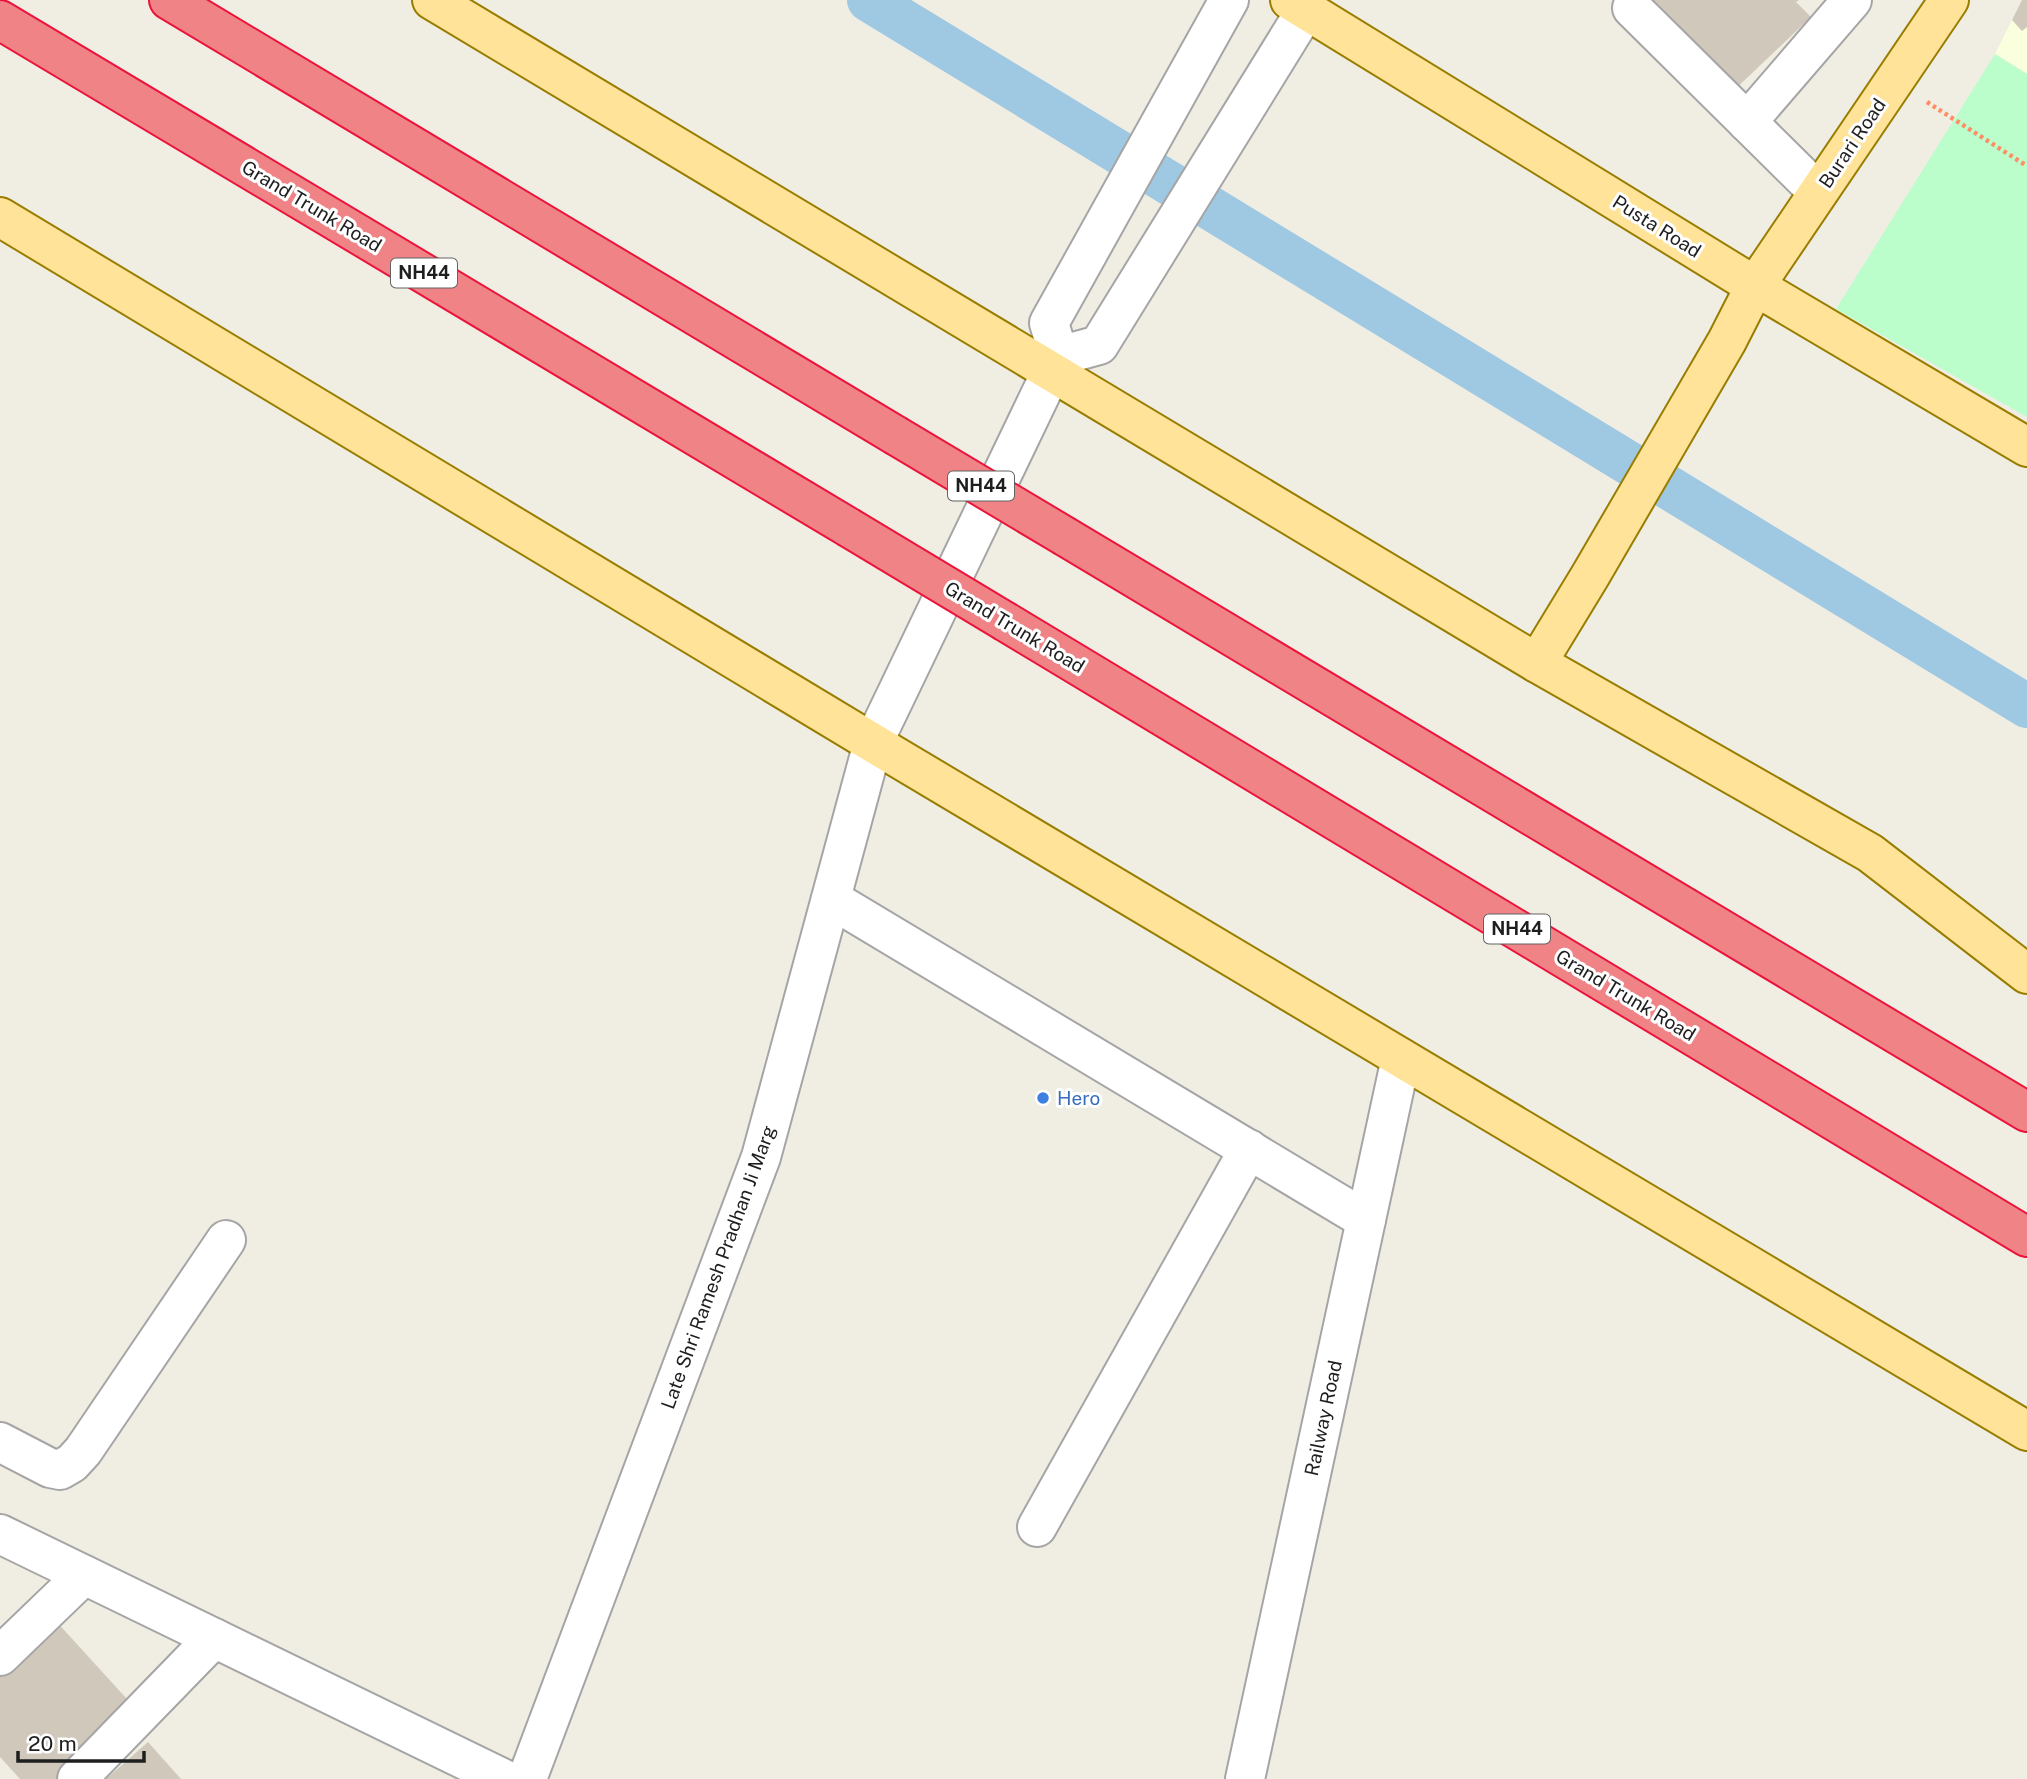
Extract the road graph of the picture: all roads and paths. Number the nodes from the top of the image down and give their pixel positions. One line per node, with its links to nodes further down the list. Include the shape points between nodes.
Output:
1 (169, 0): 22 (highway, NH44, bridge)
2 (432, 0): 15 (main road)
3 (1229, 0): 15 (street, via 1049,323)
4 (1852, 0): 10 (street)
5 (1949, 0): 9 (main road, Burari Road)
6 (1298, 5): 14 (main road, Pusta Road); 15 (street, via 1099,345)
7 (1632, 8): 10 (street)
8 (0, 20): 25 (highway, Grand Trunk Road / NH44, bridge)
9 (1894, 80): 11 (path); 12 (main road, Burari Road)
10 (1746, 122): 12 (street)
11 (2027, 166)
12 (1818, 192): 14 (main road, Burari Road)
13 (0, 217): 18 (main road)
14 (1755, 286): 16 (main road, Pusta Road); 17 (main road, Burari Road)
15 (1055, 363): 17 (main road); 18 (street, Late Shri Ramesh Pradhan Ji Marg)
16 (2027, 447)
17 (1536, 663): 20 (main road, via 1870,853)
18 (873, 743): 19 (street, Late Shri Ramesh Pradhan Ji Marg); 21 (main road)
19 (831, 900): 23 (street); 36 (street, Late Shri Ramesh Pradhan Ji Marg, via 761,1157)
20 (2027, 974)
21 (1401, 1058): 24 (street, Railway Road); 27 (main road)
22 (2027, 1112)
23 (1249, 1149): 24 (street); 29 (street)
24 (1366, 1220): 37 (street, Railway Road)
25 (2027, 1237)
26 (226, 1240): 28 (street, via 72,1462 60,1470 50,1468)
27 (2027, 1432)
28 (0, 1442)
29 (1037, 1527)
30 (0, 1534): 31 (street)
31 (84, 1575): 32 (street); 33 (street)
32 (214, 1638): 34 (street); 35 (street)
33 (0, 1656)
34 (77, 1779)
35 (504, 1779)
36 (527, 1779)
37 (1245, 1779)

